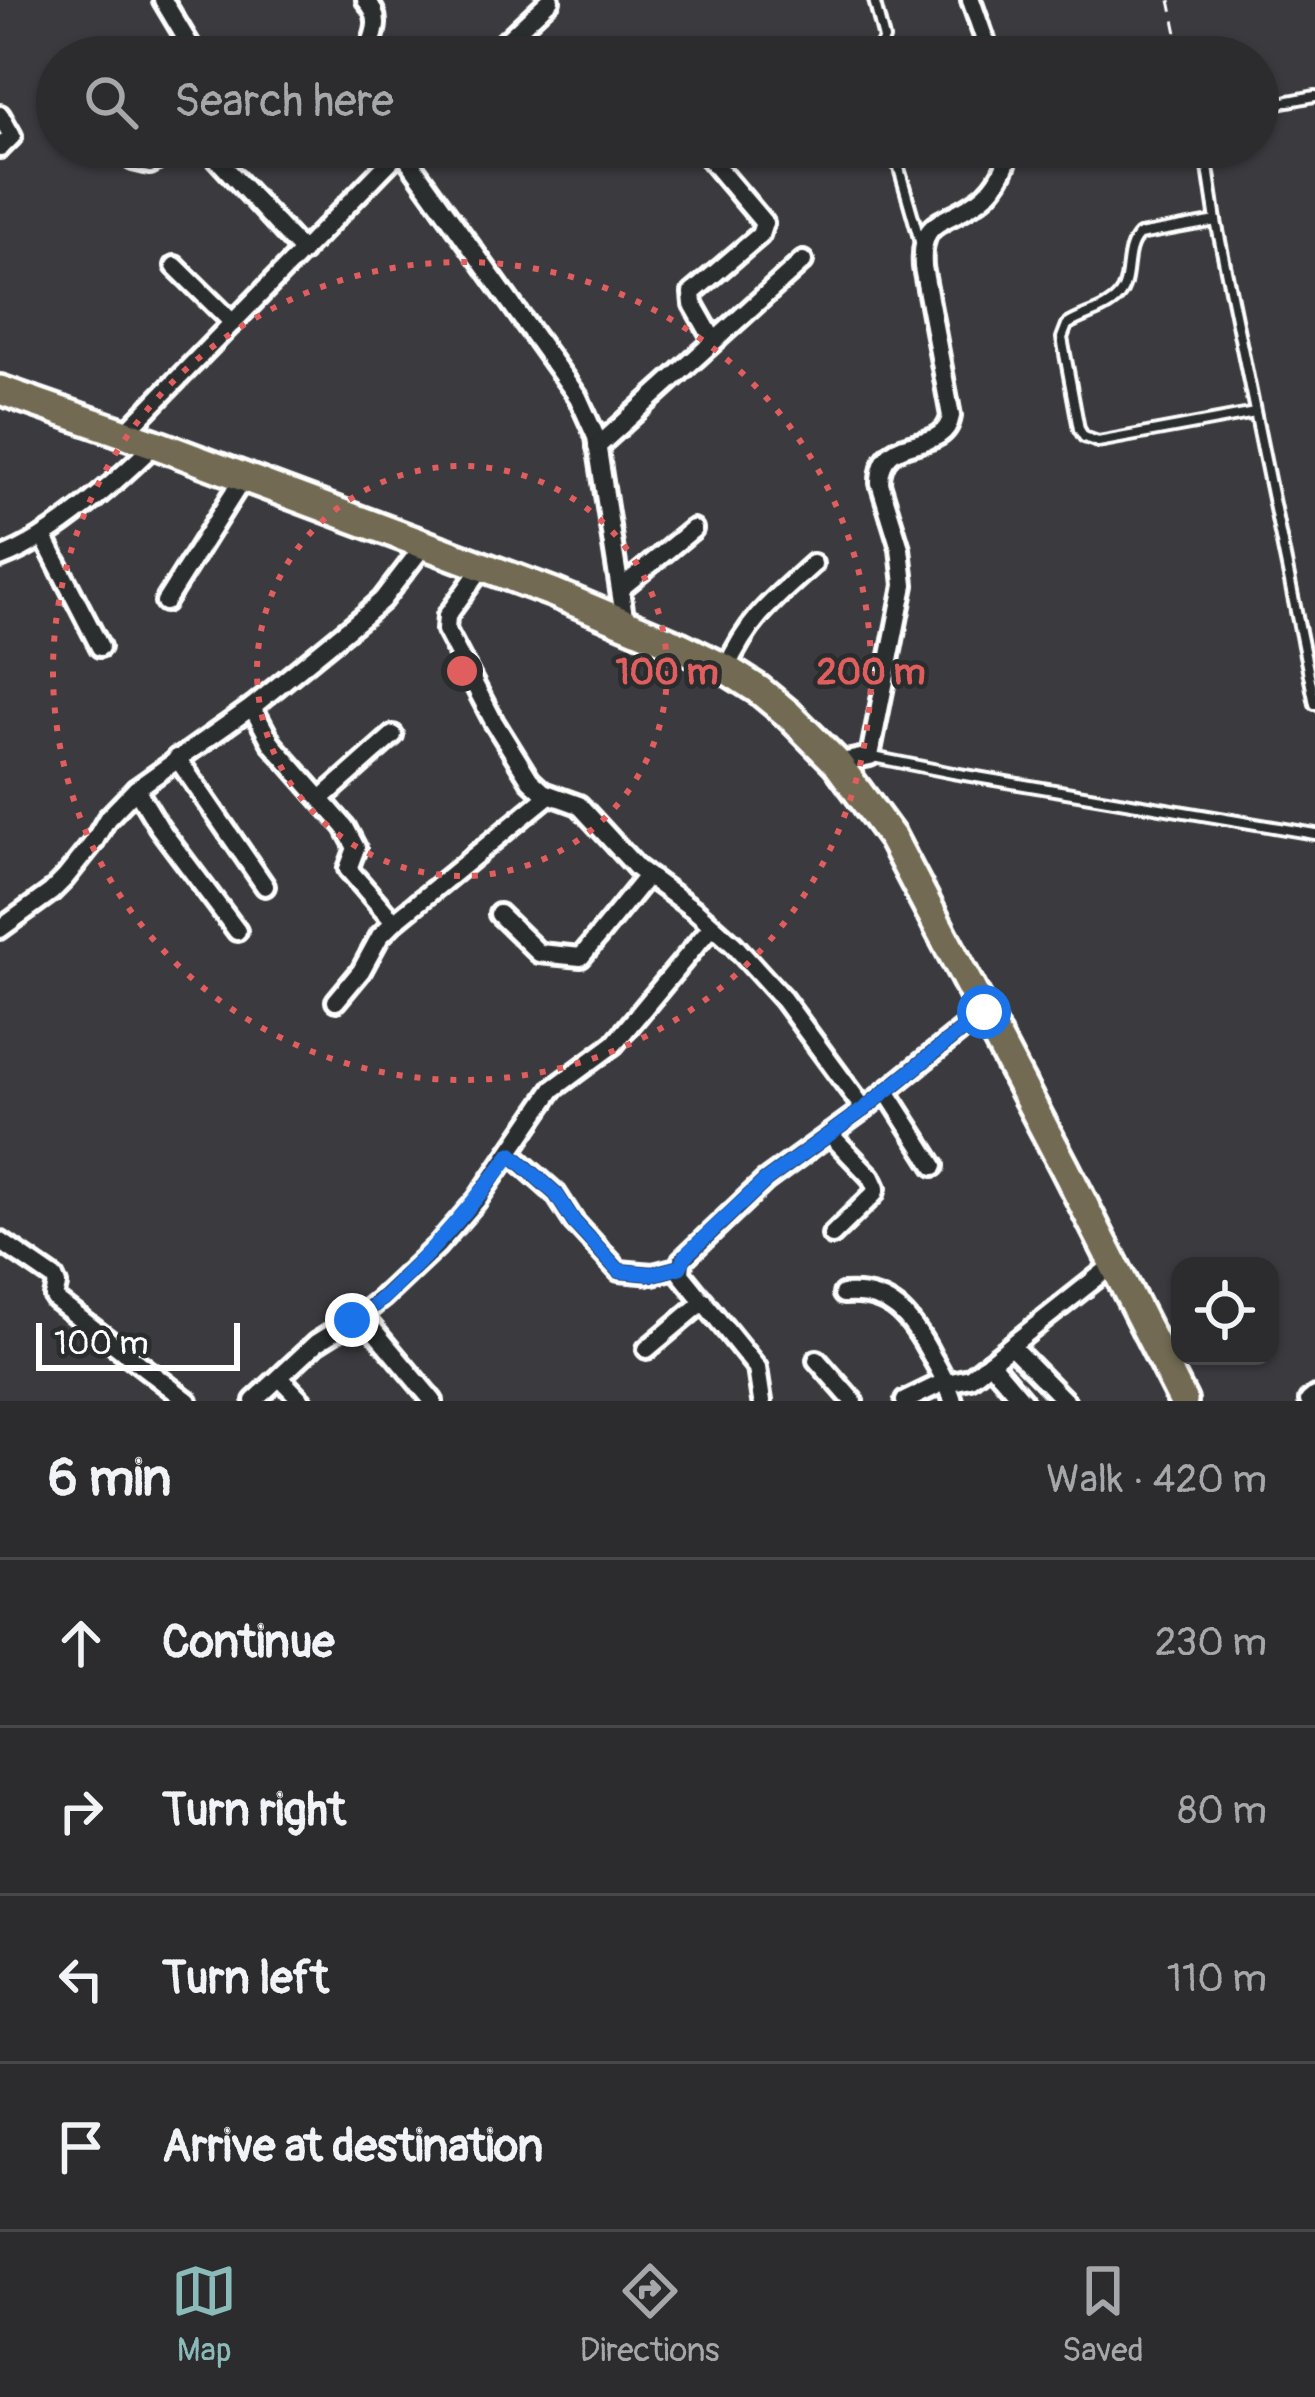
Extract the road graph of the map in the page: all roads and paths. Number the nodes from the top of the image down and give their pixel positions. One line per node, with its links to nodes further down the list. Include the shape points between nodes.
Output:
1 (163, 0): 7 (street)
2 (366, 0): 8 (street, via 377,19)
3 (550, 0): 9 (street)
4 (874, 0): 10 (lane)
5 (971, 0): 11 (street)
6 (1170, 0): 12 (path)
7 (184, 36)
8 (372, 36)
9 (511, 36)
10 (883, 36)
11 (984, 36)
12 (1178, 36)
13 (1315, 95): 14 (lane)
14 (1279, 103)
15 (0, 116): 16 (street, via 12,136)
16 (0, 148)
17 (226, 168): 26 (street)
18 (383, 168): 26 (street)
19 (416, 168): 35 (street, via 578,397)
20 (717, 168): 30 (street, via 764,226 692,293)
21 (898, 168): 25 (lane)
22 (1003, 168): 25 (street, via 988,193 934,226)
23 (1208, 168): 24 (lane)
24 (1216, 221): 32 (lane); 32 (lane, via 1139,235 1120,295 1067,325 1062,338 1078,429 1098,442)
25 (921, 246): 51 (street, via 951,416 943,434 899,448 880,472 904,585)
26 (303, 251): 29 (street)
27 (803, 261): 30 (street)
28 (176, 266): 29 (street)
29 (233, 323): 33 (street)
30 (714, 341): 35 (street)
31 (0, 390): 33 (highway)
32 (1255, 413): 48 (lane)
33 (124, 434): 34 (highway)
34 (155, 444): 36 (highway); 38 (street)
35 (598, 447): 43 (street)
36 (244, 477): 39 (highway); 44 (street)
37 (693, 530): 43 (street)
38 (43, 536): 40 (street); 46 (street)
39 (425, 544): 42 (highway); 49 (street, via 382,600)
40 (0, 558)
41 (814, 564): 47 (street, via 761,610)
42 (483, 566): 45 (highway); 55 (street, via 447,616 446,630 530,780)
43 (620, 589): 45 (street)
44 (165, 602)
45 (625, 622): 47 (highway)
46 (100, 647)
47 (726, 669): 53 (highway)
48 (1315, 704)
49 (252, 707): 52 (street); 56 (street)
50 (393, 735): 56 (street)
51 (869, 756): 53 (street); 57 (lane)
52 (177, 758): 54 (street); 59 (street)
53 (837, 763): 66 (highway, via 892,838)
54 (136, 789): 63 (street, via 65,878); 64 (street)
55 (549, 795): 58 (street, via 579,805); 61 (street)
56 (321, 799): 61 (street, via 356,848 348,869)
57 (1315, 834)
58 (646, 876): 60 (street, via 581,957 539,953); 62 (street)
59 (265, 886)
60 (499, 914)
61 (394, 922): 65 (street)
62 (712, 926): 68 (street, via 783,999); 70 (street, via 614,1044 553,1089)
63 (0, 929)
64 (237, 932)
65 (336, 1001)
66 (984, 1012): 67 (street); 74 (highway)
67 (886, 1091): 68 (street); 71 (street)
68 (864, 1109): 69 (street)
69 (830, 1134): 72 (street, via 876,1188); 75 (street, via 765,1181)
70 (511, 1154): 75 (street, via 619,1271); 78 (street, via 457,1225)
71 (934, 1166)
72 (832, 1234)
73 (0, 1241): 85 (street, via 54,1278 56,1300)
74 (1114, 1264): 79 (street); 95 (highway)
75 (680, 1267): 77 (street)
76 (843, 1294): 84 (street, via 876,1297 901,1311)
77 (704, 1301): 80 (street); 89 (street, via 757,1368)
78 (361, 1316): 83 (street); 88 (street)
79 (1011, 1346): 82 (street); 94 (street)
80 (647, 1349)
81 (818, 1360): 90 (street)
82 (990, 1362): 84 (street); 93 (street)
83 (280, 1378): 86 (street); 87 (street)
84 (946, 1383): 91 (street); 92 (street)
85 (188, 1401)
86 (254, 1401)
87 (302, 1401)
88 (433, 1401)
89 (762, 1401)
90 (854, 1401)
91 (905, 1401)
92 (953, 1401)
93 (1023, 1401)
94 (1065, 1401)
95 (1184, 1401)

